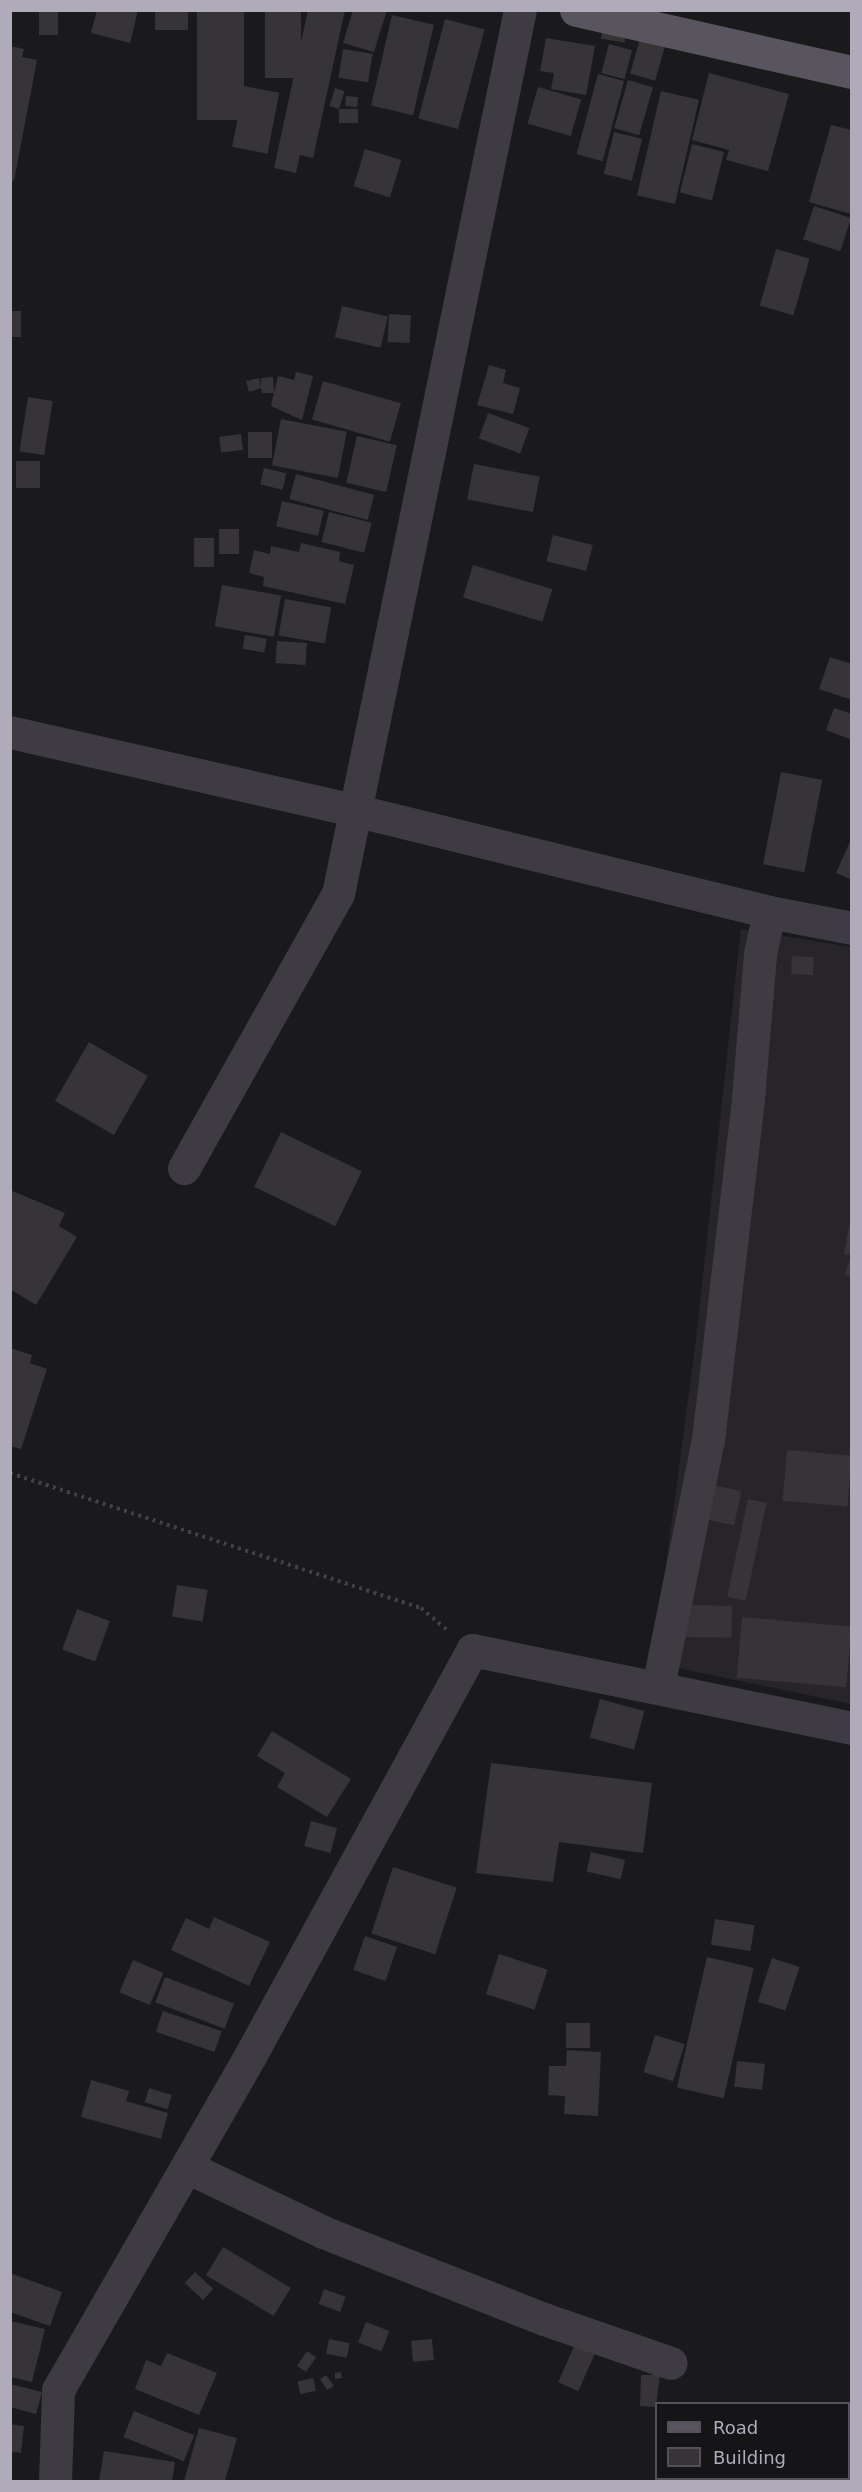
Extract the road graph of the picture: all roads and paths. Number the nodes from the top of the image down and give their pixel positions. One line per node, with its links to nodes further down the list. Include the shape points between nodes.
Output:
1 (520, 10): 5 (street)
2 (576, 10): 3 (main road)
3 (852, 72)
4 (10, 732): 5 (street)
5 (354, 810): 6 (street); 8 (street, via 338,894)
6 (769, 912): 7 (street); 11 (street, via 760,954 747,1109 708,1440)
7 (852, 928)
8 (184, 1168)
9 (10, 1473): 10 (path, via 421,1608)
10 (472, 1650): 11 (street); 13 (street)
11 (658, 1687): 12 (street)
12 (852, 1728)
13 (187, 2167): 14 (street, via 334,2236 544,2319); 15 (street, via 58,2390)
14 (672, 2363)
15 (55, 2481)

